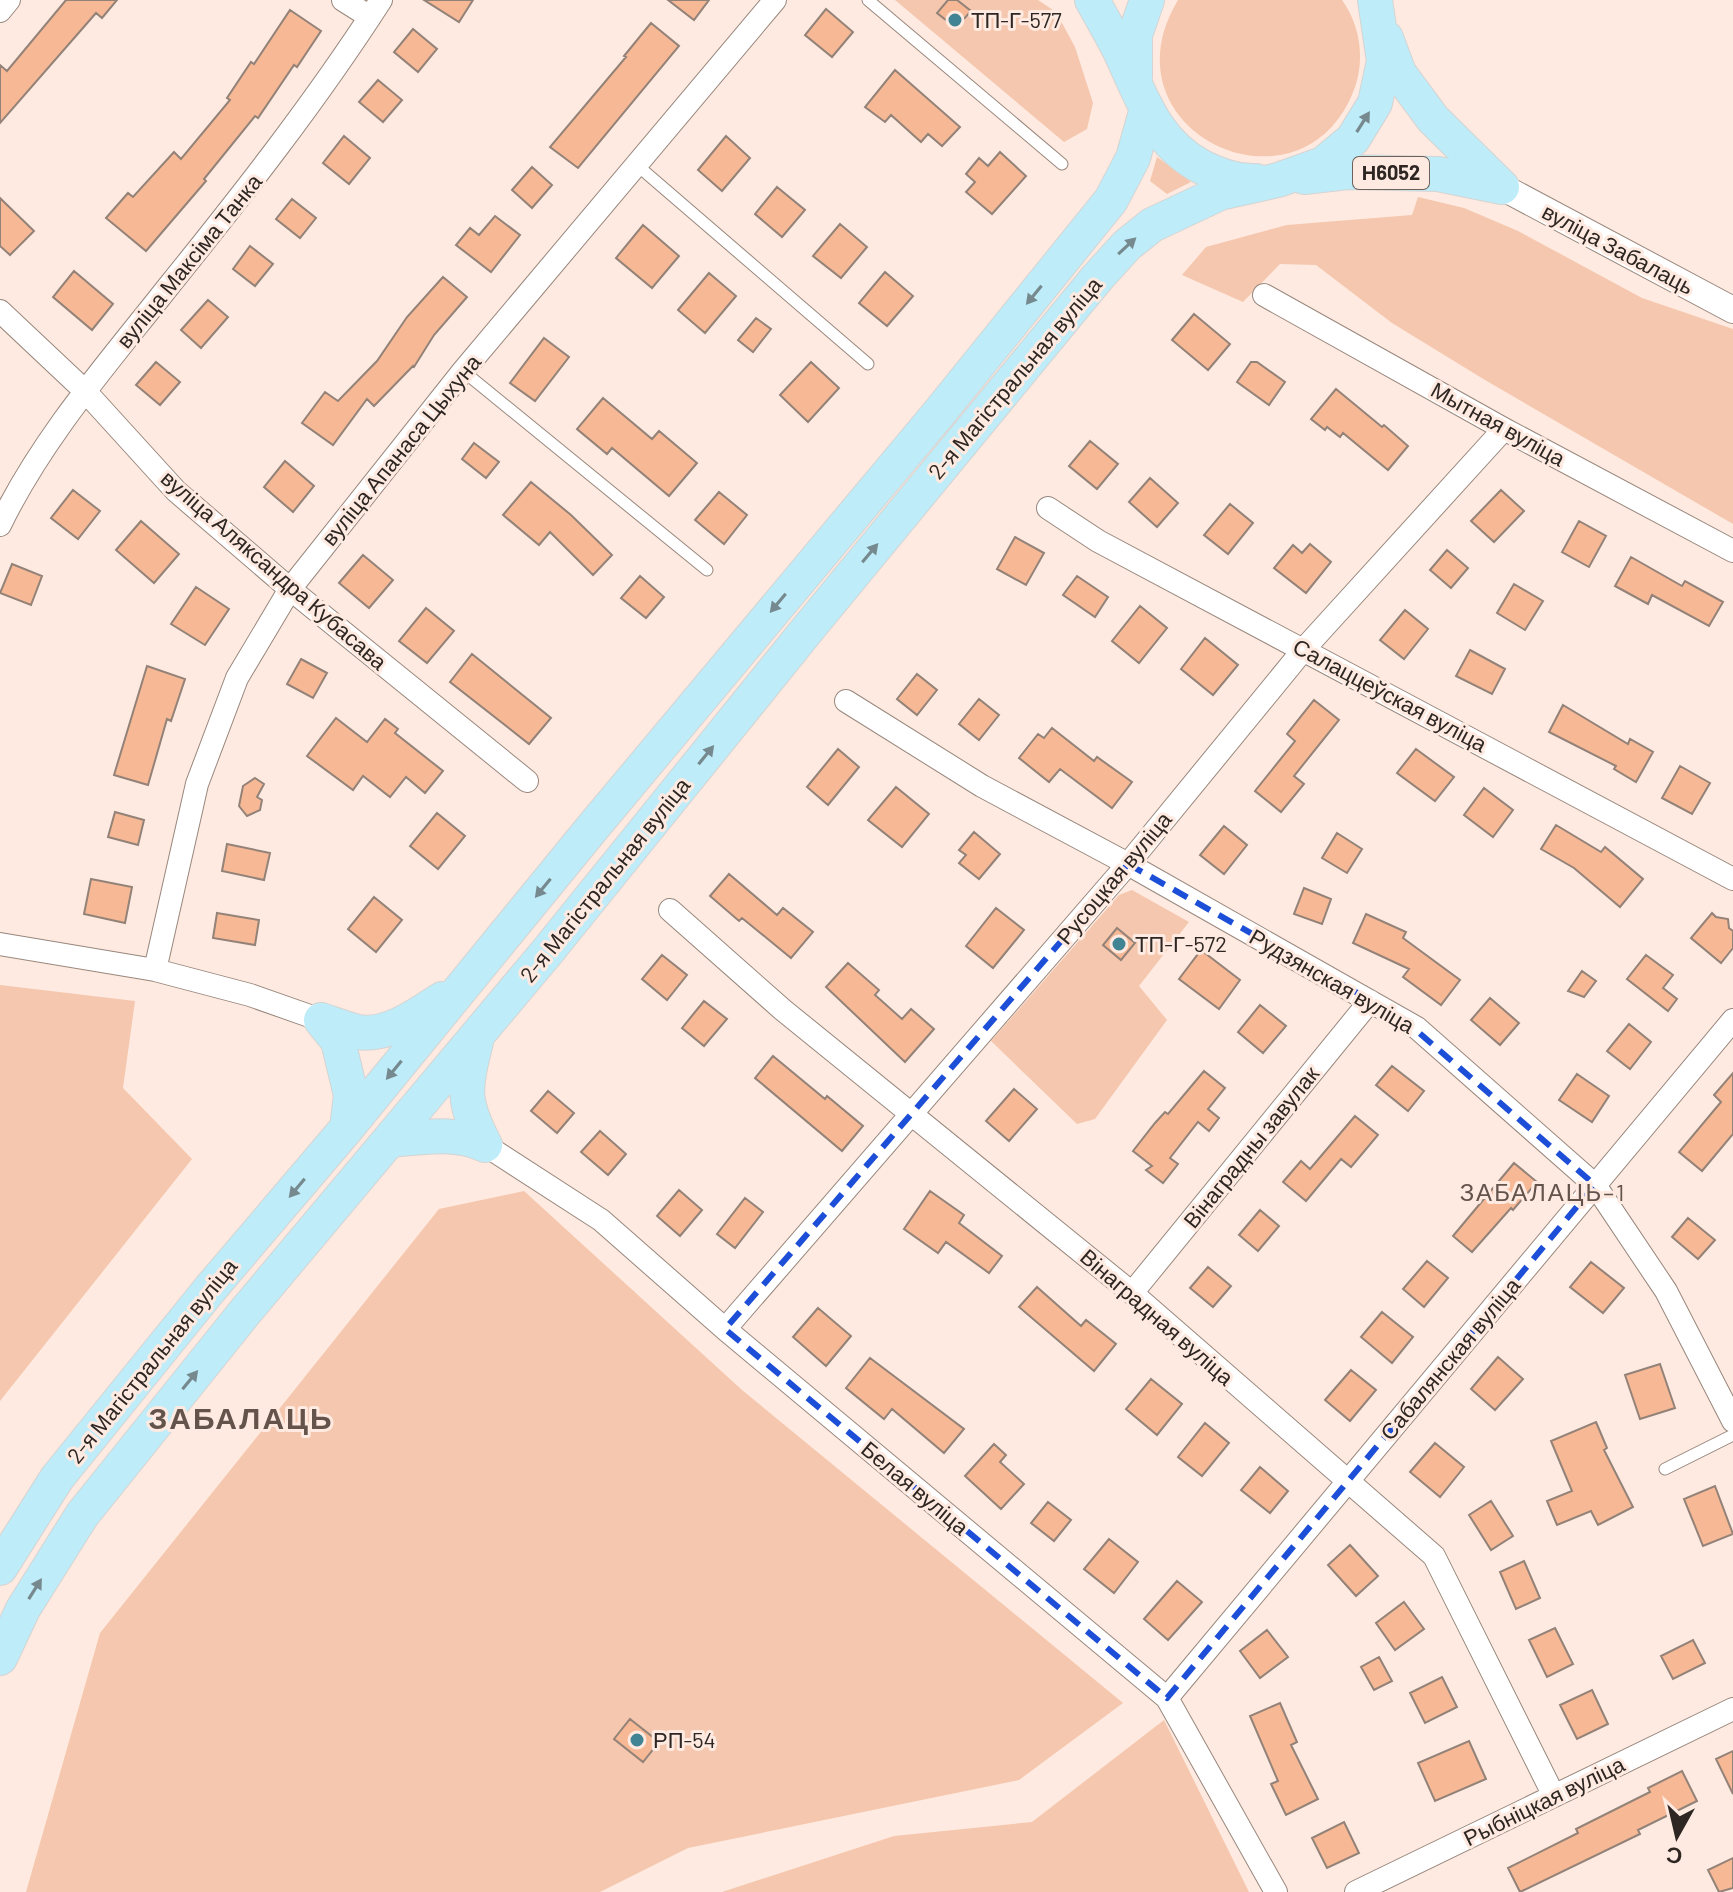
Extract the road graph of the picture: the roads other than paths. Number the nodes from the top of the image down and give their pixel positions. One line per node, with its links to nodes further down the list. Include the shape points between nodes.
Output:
1 (9, 0): 9 (street)
2 (343, 0): 8 (street)
3 (775, 0): 12 (street, вуліца Апанаса Цыхуна)
4 (868, 0): 11 (lane)
5 (1092, 0): 10 (main road, Н6052)
6 (1147, 0): 10 (main road, Н6052, via 1135,35 1135,75)
7 (1374, 6): 13 (main road, Н6052, one-way to 7, via 1323,164 1353,139 1375,103 1384,61); 14 (main road, Н6052, via 1399,73 1423,107)
8 (375, 9): 20 (street, вуліца Максіма Танка, via 270,160)
9 (0, 11)
10 (1146, 112): 13 (main road, Н6052, via 1187,160 1247,181); 35 (main road, 2-я Магістральная вуліца, one-way to 35, via 1133,158 1111,200)
11 (1062, 164)
12 (638, 166): 18 (lane); 19 (street, вуліца Апанаса Цыхуна)
13 (1278, 180): 14 (main road, Н6052, via 1348,172 1438,174); 39 (main road, 2-я Магістральная вуліца, one-way to 13, via 1127,245 1152,225 1220,193)
14 (1502, 187): 16 (street, вуліца Забалаць / Н6052)
15 (1264, 295): 21 (street, Мытная вуліца)
16 (1733, 310)
17 (0, 311): 20 (street, вуліца Аляксандра Кубасава)
18 (868, 364)
19 (463, 371): 25 (lane); 26 (street, вуліца Апанаса Цыхуна)
20 (85, 391): 23 (street, вуліца Максіма Танка); 26 (street, вуліца Аляксандра Кубасава, via 176,491)
21 (1504, 429): 24 (street, Мытная вуліца); 27 (street, Русоцкая вуліца)
22 (1048, 508): 27 (street, Салаццеўская вуліца, via 1098,541)
23 (0, 525)
24 (1733, 551)
25 (707, 570)
26 (290, 589): 29 (street, вуліца Аляксандра Кубасава); 34 (street, вуліца Апанаса Цыхуна, via 237,678 197,784)
27 (1304, 649): 30 (street, Русоцкая вуліца); 31 (street, Салаццеўская вуліца)
28 (846, 701): 30 (street, Рудзянская вуліца, via 982,786)
29 (527, 781)
30 (1128, 864): 36 (street, Рудзянская вуліца); 40 (street, Русоцкая вуліца)
31 (1733, 879)
32 (670, 910): 40 (street, Вінаградная вуліца, via 783,1010)
33 (0, 944): 34 (street)
34 (155, 970): 37 (street)
35 (461, 988): 37 (main road, via 410,1020 381,1030 361,1032); 41 (main road, 2-я Магістральная вуліца, one-way to 41)
36 (1370, 1001): 44 (street, Рудзянская вуліца, via 1417,1028); 45 (street, Вінаградны завулак)
37 (321, 1020): 41 (main road, via 338,1041 351,1095)
38 (1733, 1020): 44 (street, Сабалянская вуліца)
39 (477, 1038): 42 (main road, 2-я Магістральная вуліца); 43 (main road, via 467,1095 469,1114)
40 (913, 1113): 45 (street, Вінаградная вуліца); 46 (street, Русоцкая вуліца)
41 (347, 1128): 51 (main road, 2-я Магістральная вуліца, one-way to 51, via 57,1478)
42 (391, 1140): 43 (main road, via 432,1136); 52 (main road, 2-я Магістральная вуліца, one-way to 42, via 23,1609 82,1515)
43 (485, 1145): 46 (street, Белая вуліца, via 601,1220)
44 (1595, 1185): 47 (street, Рудзянская вуліца, via 1666,1291); 50 (street, Сабалянская вуліца)
45 (1132, 1293): 50 (street, Вінаградная вуліца)
46 (725, 1329): 53 (street, Белая вуліца)
47 (1733, 1421)
48 (1733, 1435): 49 (lane)
49 (1665, 1469)
50 (1347, 1482): 53 (street, Сабалянская вуліца); 55 (street, Вінаградная вуліца, via 1434,1556)
51 (0, 1568)
52 (0, 1658)
53 (1167, 1698): 56 (street, Белая вуліца)
54 (1733, 1709): 55 (street, Рыбніцкая вуліца)
55 (1554, 1796): 57 (street, Рыбніцкая вуліца)
56 (1276, 1892)
57 (1356, 1892)

